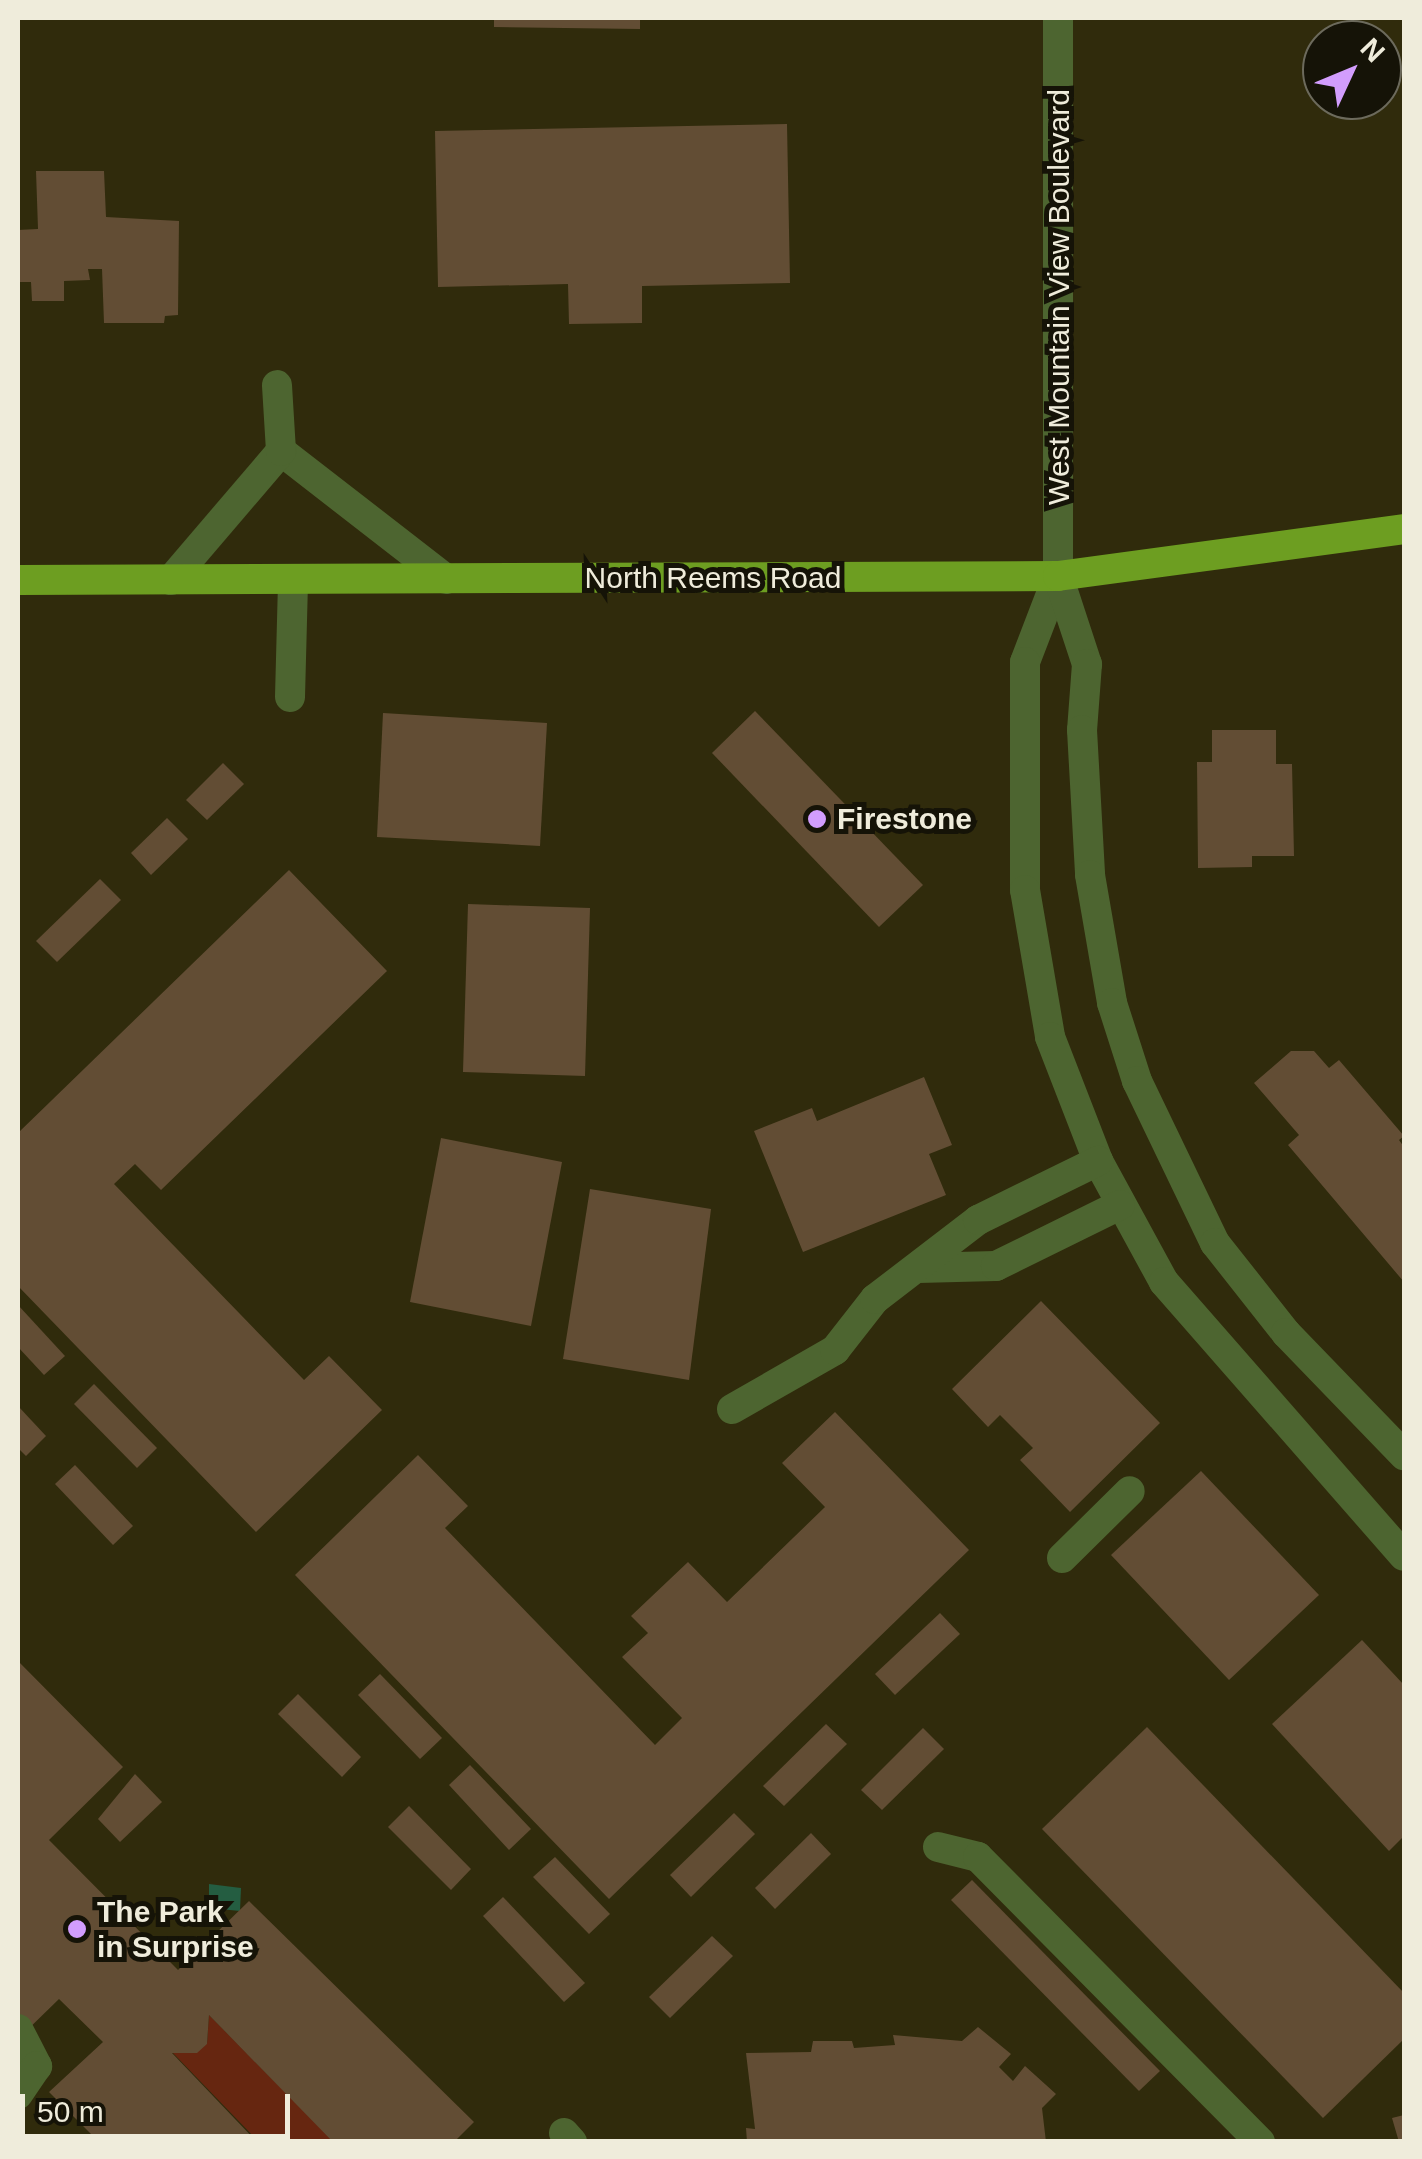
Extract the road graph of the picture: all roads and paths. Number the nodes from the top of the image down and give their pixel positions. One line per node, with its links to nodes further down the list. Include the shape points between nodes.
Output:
1 (1058, 18): 5 (street, West Mountain View Boulevard)
2 (277, 385): 3 (street)
3 (281, 451): 7 (street); 8 (street)
4 (1404, 529): 5 (main road, North Reems Road)
5 (1058, 576): 8 (main road, North Reems Road); 11 (street, West Mountain View Boulevard, via 1025,662 1025,890 1050,1036); 15 (street, West Mountain View Boulevard, via 1087,664 1082,730 1090,875 1112,1003 1137,1080 1215,1243 1286,1333)
6 (18, 580): 7 (main road, North Reems Road)
7 (171, 580): 9 (main road, North Reems Road)
8 (446, 580): 9 (main road, North Reems Road)
9 (293, 581): 10 (street)
10 (290, 697)
11 (1098, 1161): 12 (street, West Mountain View Boulevard); 13 (street, via 978,1220)
12 (1120, 1206): 13 (street, via 996,1266); 17 (street, West Mountain View Boulevard, via 1176,1297)
13 (918, 1268): 14 (street, via 875,1299 835,1350)
14 (732, 1410)
15 (1404, 1455)
16 (1130, 1491): 18 (street)
17 (1404, 1556)
18 (1062, 1558)
19 (938, 1847): 22 (street, via 978,1857)
20 (18, 2029): 21 (street, via 37,2066)
21 (18, 2094)
22 (1260, 2142)

